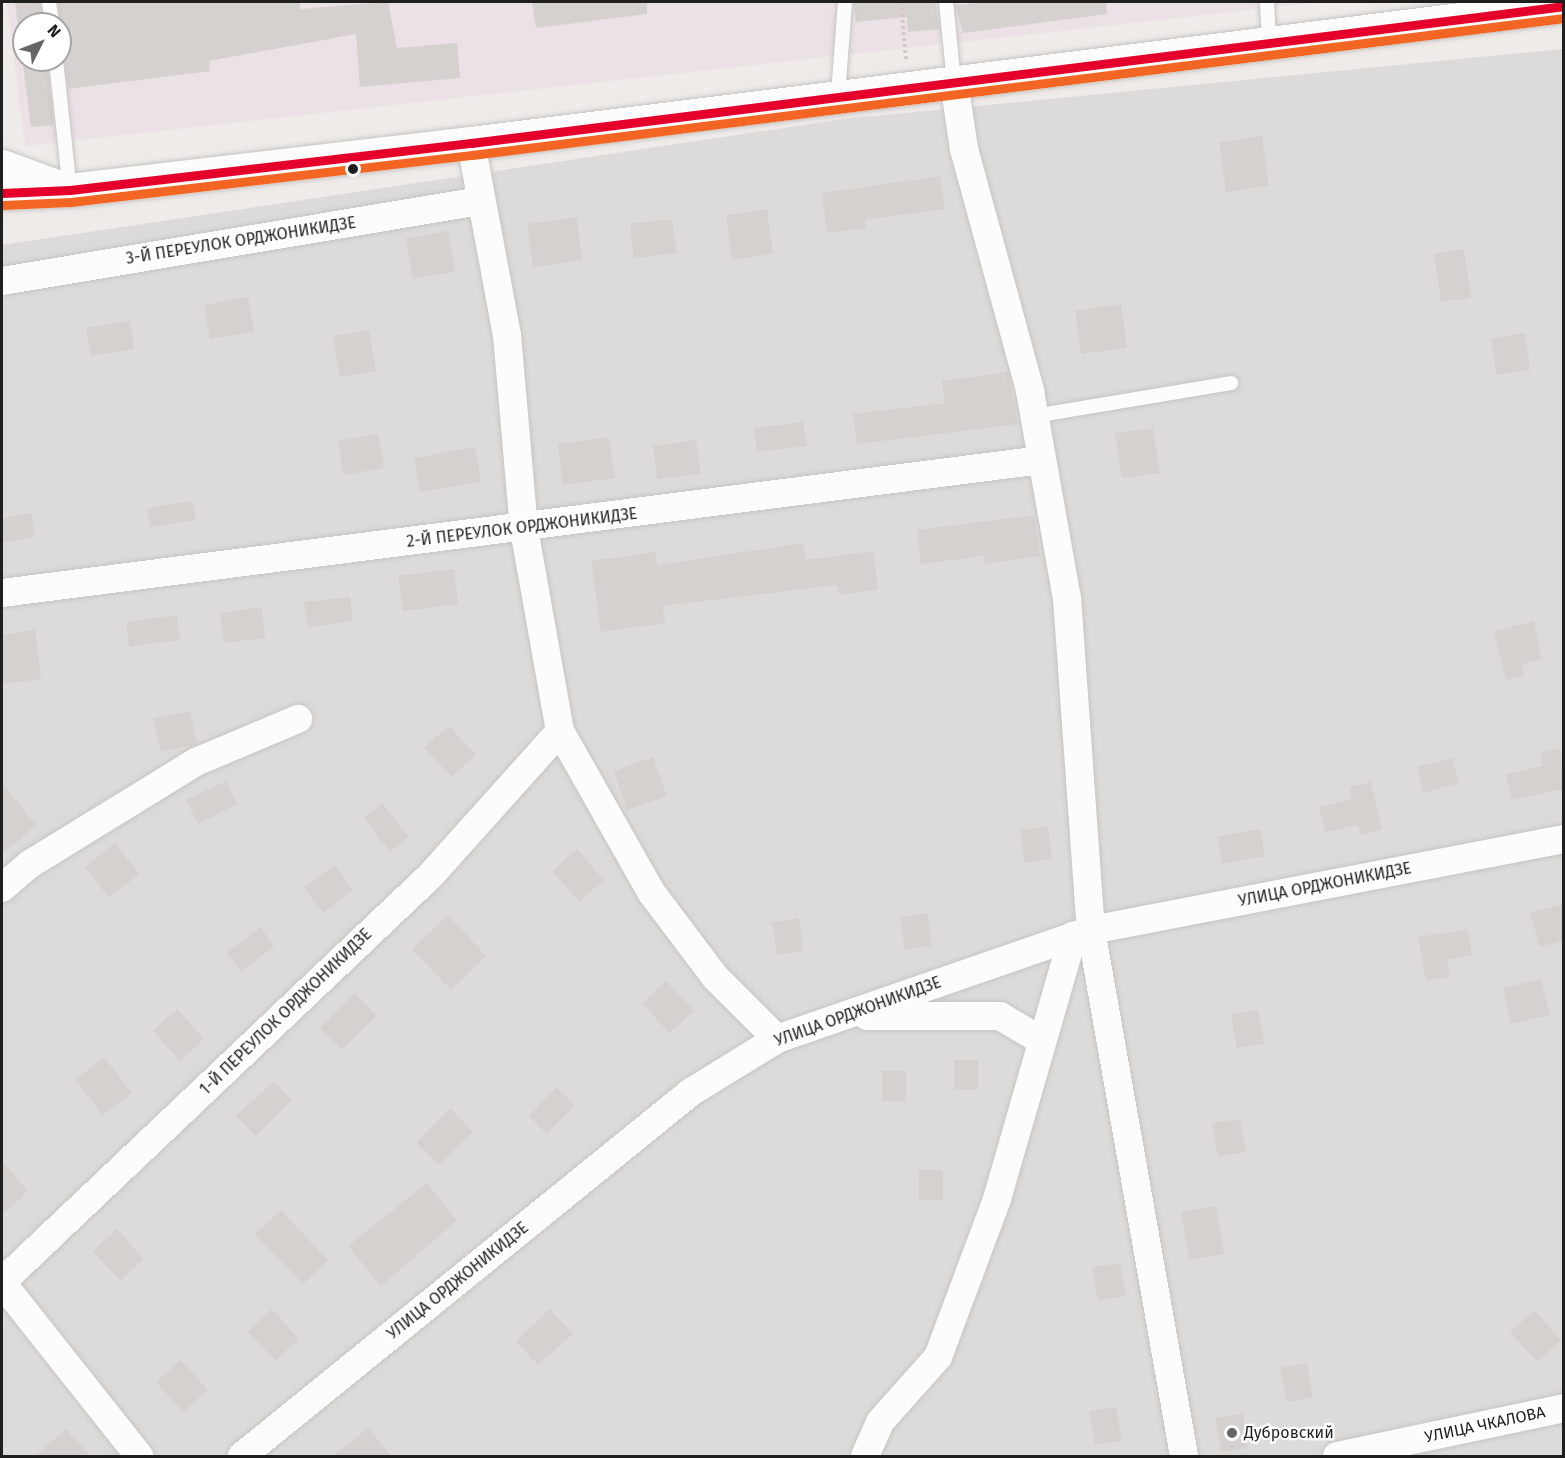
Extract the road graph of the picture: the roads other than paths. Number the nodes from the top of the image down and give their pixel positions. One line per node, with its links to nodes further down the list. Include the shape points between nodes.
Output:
1 (844, 2): 8 (lane)
2 (946, 2): 7 (lane)
3 (1268, 2): 5 (lane)
4 (1563, 6): 5 (street)
5 (1269, 42): 7 (street)
6 (57, 72): 11 (lane)
7 (954, 82): 8 (street); 16 (street, via 964,149)
8 (838, 95): 9 (street)
9 (471, 143): 11 (street); 13 (street)
10 (2, 166): 11 (street)
11 (70, 190): 12 (street)
12 (2, 193)
13 (481, 201): 14 (street, 3-Й ПЕРЕУЛОК ОРДЖОНИКИДЗЕ); 18 (street, via 507,335)
14 (2, 281)
15 (1231, 384): 16 (lane)
16 (1034, 416): 17 (street)
17 (1042, 460): 18 (street, 2-Й ПЕРЕУЛОК ОРДЖОНИКИДЗЕ); 24 (street, via 1067,598)
18 (524, 529): 19 (street, 2-Й ПЕРЕУЛОК ОРДЖОНИКИДЗЕ); 21 (street)
19 (2, 593)
20 (298, 719): 23 (street, via 196,762 30,864)
21 (560, 731): 26 (street, via 651,892 715,977); 28 (street, 1-Й ПЕРЕУЛОК ОРДЖОНИКИДЗЕ, via 431,875)
22 (1563, 839): 24 (street, УЛИЦА ОРДЖОНИКИДЗЕ)
23 (2, 888)
24 (1082, 933): 25 (street, УЛИЦА ОРДЖОНИКИДЗЕ); 27 (street); 33 (street)
25 (844, 1016): 26 (street, УЛИЦА ОРДЖОНИКИДЗЕ); 27 (street, via 1000,1016)
26 (777, 1039): 31 (street, УЛИЦА ОРДЖОНИКИДЗЕ, via 691,1092)
27 (1042, 1041): 32 (street, via 997,1199 938,1357 880,1422)
28 (2, 1282): 30 (street, 1-Й ПЕРЕУЛОК ОРДЖОНИКИДЗЕ)
29 (1563, 1408): 34 (street, УЛИЦА ЧКАЛОВА)
30 (139, 1456)
31 (242, 1456)
32 (865, 1456)
33 (1184, 1456)
34 (1337, 1456)

